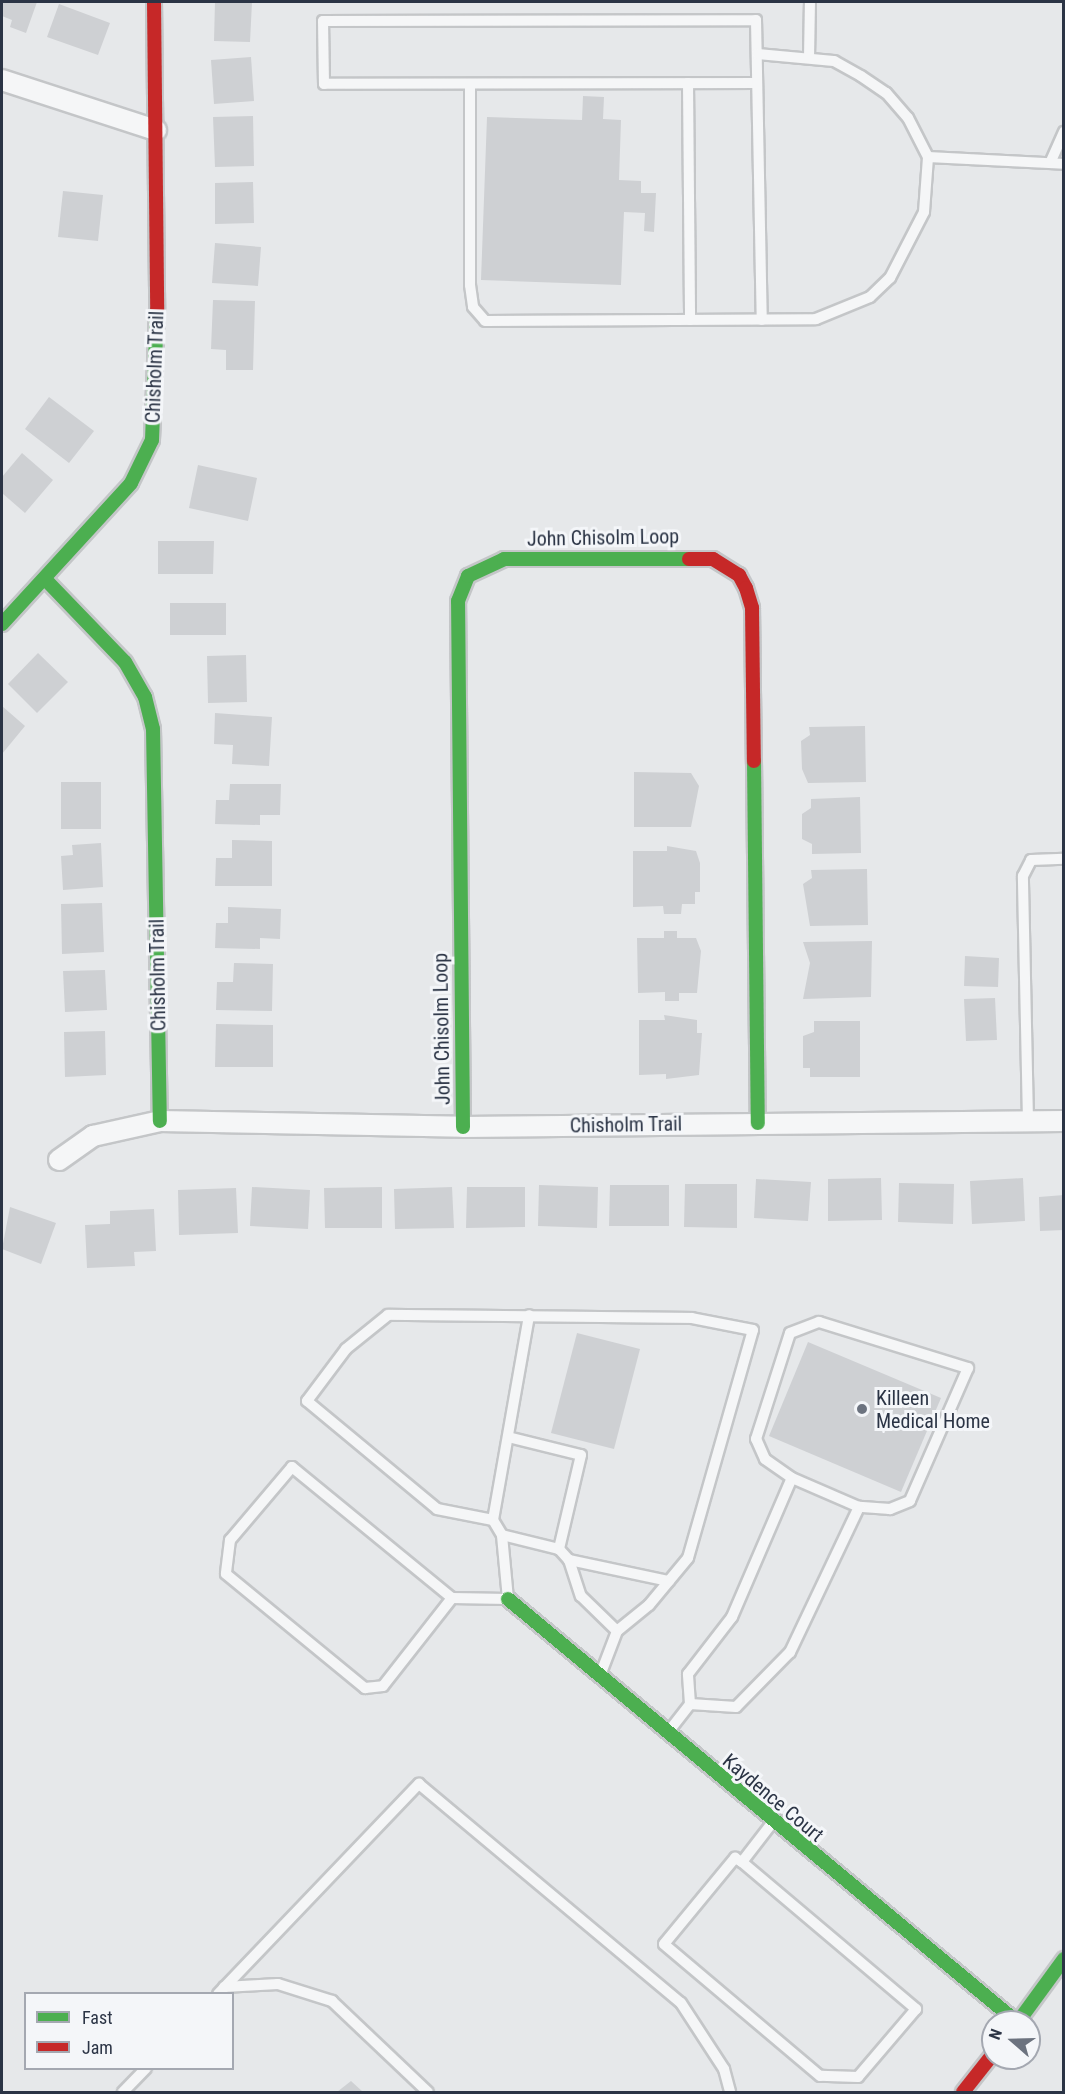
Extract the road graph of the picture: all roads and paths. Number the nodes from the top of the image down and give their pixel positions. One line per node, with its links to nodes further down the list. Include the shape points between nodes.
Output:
1 (154, 2): 9 (street, Chisholm Trail)
2 (810, 2): 4 (lane)
3 (757, 54): 4 (lane); 7 (lane); 8 (lane, via 756,20 323,21 324,84)
4 (809, 58): 11 (lane, via 834,61 886,93)
5 (2, 80): 9 (street)
6 (688, 83): 7 (lane); 8 (lane); 14 (lane)
7 (757, 83): 15 (lane)
8 (470, 84): 14 (lane, via 470,285 473,307 485,321)
9 (156, 130): 16 (street, Chisholm Trail, via 158,381 152,440 131,483)
10 (1064, 132): 12 (lane)
11 (928, 157): 12 (lane); 15 (lane, via 924,212 910,247 883,284 849,309 816,319)
12 (1051, 161): 13 (lane)
13 (1064, 164)
14 (690, 320): 15 (lane)
15 (762, 320)
16 (45, 579): 17 (street); 19 (street, Chisholm Trail, via 124,662 145,697 153,729)
17 (2, 624)
18 (1064, 859): 20 (lane, via 1031,860 1023,876)
19 (160, 1121): 23 (street, Chisholm Trail); 24 (street, via 93,1136)
20 (1028, 1121): 21 (street, Chisholm Trail); 22 (street, Chisholm Trail)
21 (1064, 1121)
22 (758, 1124): 23 (street, Chisholm Trail); 23 (street, John Chisolm Loop, via 752,608 746,588 739,575 713,559 528,558 488,562 468,576 458,601)
23 (463, 1126)
24 (59, 1160)
25 (529, 1315): 26 (lane); 29 (lane, via 388,1315 346,1349 307,1401 437,1509); 33 (lane, via 692,1318 753,1330 688,1557)
26 (508, 1437): 29 (lane); 31 (lane, via 581,1455)
27 (792, 1478): 28 (lane); 28 (lane, via 765,1459 756,1439 790,1333 819,1322 968,1368 910,1501 890,1509); 38 (lane, via 732,1617 688,1674)
28 (859, 1507): 38 (lane, via 790,1652 736,1707)
29 (493, 1520): 30 (lane)
30 (502, 1535): 31 (lane); 35 (lane)
31 (559, 1549): 32 (lane)
32 (569, 1560): 33 (lane); 36 (lane, via 581,1596)
33 (669, 1581): 36 (lane)
34 (452, 1598): 34 (lane, via 383,1686 365,1688 226,1574 230,1540 292,1467); 35 (lane)
35 (508, 1599): 37 (street, Kaydence Court)
36 (617, 1631): 37 (lane)
37 (600, 1676): 39 (street, Kaydence Court)
38 (690, 1704): 39 (lane)
39 (667, 1734): 40 (street, Kaydence Court)
40 (772, 1823): 41 (lane); 44 (street, Kaydence Court)
41 (742, 1862): 41 (lane, via 735,1858 664,1944 820,2076 858,2077 916,2009)
42 (1064, 1959): 45 (street)
43 (221, 1990): 49 (lane, via 278,1984 332,2001); 50 (lane, via 419,1784 681,2003 724,2069)
44 (1002, 2010)
45 (1026, 2010)
46 (981, 2069): 51 (street)
47 (144, 2070): 48 (lane)
48 (123, 2092)
49 (428, 2092)
50 (730, 2092)
51 (963, 2092)

